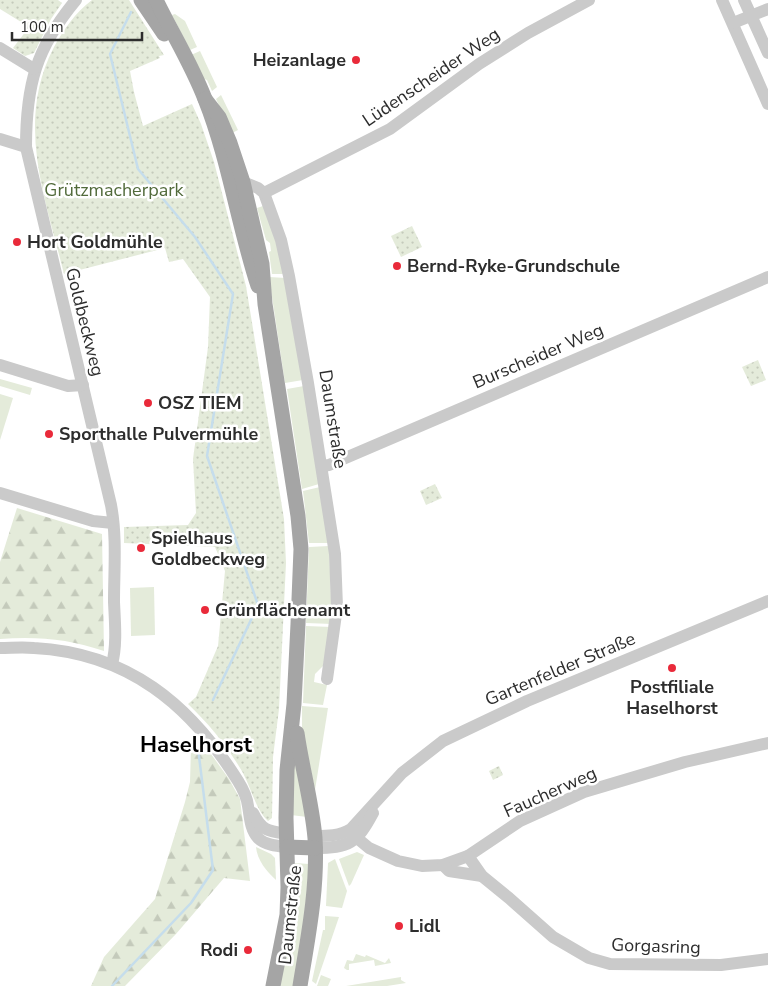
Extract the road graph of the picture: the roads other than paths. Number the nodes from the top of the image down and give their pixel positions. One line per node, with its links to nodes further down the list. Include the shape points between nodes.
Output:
1 (76, 0): 12 (street, Goldbeckweg, via 52,33)
2 (141, 0): 13 (main road, Daumstraße)
3 (156, 0): 13 (main road, Daumstraße)
4 (589, 0): 19 (street, Lüdenscheider Weg, via 479,64 390,129)
5 (722, 0): 9 (street)
6 (744, 0): 8 (street)
7 (768, 9): 8 (street)
8 (751, 16): 9 (street); 11 (street)
9 (732, 23): 15 (street)
10 (0, 48): 12 (street)
11 (768, 53)
12 (34, 69): 17 (street, Goldbeckweg)
13 (194, 76): 14 (main road, Daumstraße)
14 (205, 98): 18 (main road, Daumstraße, via 230,142); 21 (main road, Daumstraße)
15 (768, 104)
16 (0, 139): 17 (street)
17 (26, 147): 23 (street, Goldbeckweg)
18 (243, 182): 19 (street); 21 (main road, Daumstraße, via 262,264)
19 (264, 193): 24 (street, Daumstraße, via 281,240 289,276)
20 (768, 277): 24 (street, Burscheider Weg)
21 (264, 304): 31 (main road, Daumstraße, via 301,544)
22 (0, 365): 23 (street, via 68,386)
23 (83, 385): 26 (street, Goldbeckweg)
24 (322, 466): 30 (street, Daumstraße, via 338,594)
25 (0, 492): 26 (street, via 93,521)
26 (114, 523): 29 (street, Goldbeckweg, via 115,655)
27 (768, 601): 33 (street, Gartenfelder Straße, via 464,730 414,762)
28 (0, 648): 29 (street, via 62,651)
29 (112, 664): 35 (street, via 149,684 190,718 223,756 261,827)
30 (327, 679)
31 (294, 710): 35 (main road, Daumstraße, via 287,770); 36 (main road, Daumstraße)
32 (768, 742): 37 (street, Faucherweg, via 584,792 520,822)
33 (382, 796): 34 (street, Gartenfelder Straße); 36 (street, Gartenfelder Straße, via 351,829)
34 (358, 838): 36 (street, via 341,846); 38 (street, Faucherweg, via 369,848 398,861 422,866)
35 (287, 840): 36 (main road); 42 (main road, Daumstraße, via 287,915)
36 (315, 842): 41 (main road, Daumstraße, via 313,910)
37 (468, 856): 38 (street, Faucherweg); 39 (street, Gorgasring)
38 (443, 865): 39 (street, via 449,871)
39 (482, 876): 40 (street, Gorgasring, via 553,937 589,958 610,964 721,966)
40 (768, 959)
41 (301, 985)
42 (274, 986)

